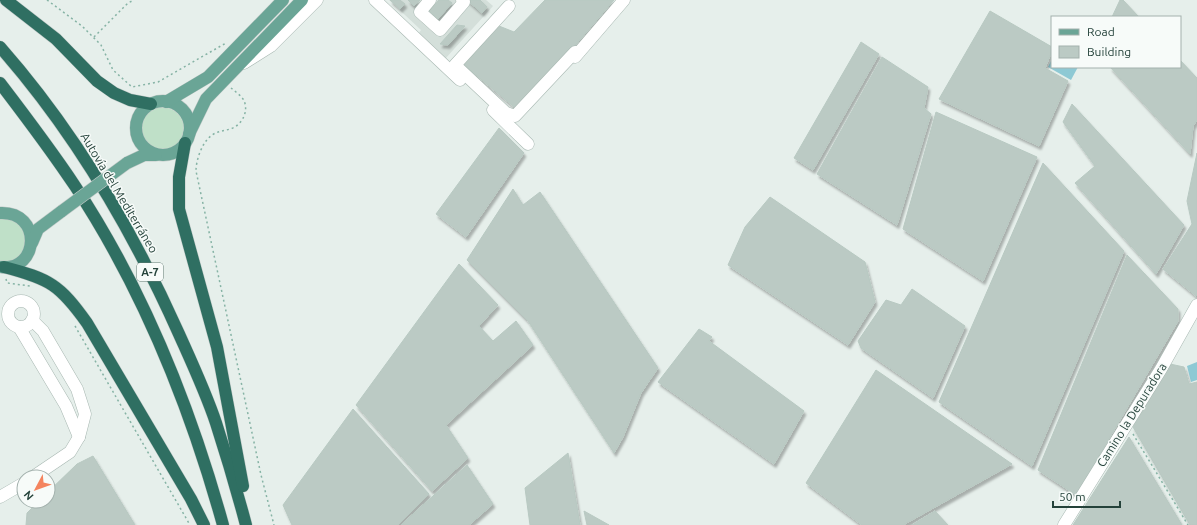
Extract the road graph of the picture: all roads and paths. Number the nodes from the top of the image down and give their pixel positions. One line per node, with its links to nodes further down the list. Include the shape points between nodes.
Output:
1 (6, 0): 20 (highway, via 56,39 97,81 114,94)
2 (47, 0): 12 (path)
3 (134, 0): 12 (path, via 128,2)
4 (284, 0): 19 (main road, via 208,77)
5 (302, 0): 16 (main road)
6 (317, 0): 16 (street, via 271,46)
7 (375, 0): 24 (street)
8 (430, 0): 9 (street, via 420,12 440,30 464,2)
9 (462, 0)
10 (624, 0): 15 (street)
11 (509, 5): 15 (street, via 455,64 506,113 515,116 575,52)
12 (94, 37): 13 (path, via 101,45 113,70 132,87 158,82)
13 (227, 42)
14 (0, 47): 46 (highway, Autovía del Mediterráneo / A-7, via 57,120 138,248 196,372 218,429)
15 (579, 52): 21 (street, via 526,115)
16 (236, 68): 17 (main road)
17 (224, 81): 23 (main road, via 206,99); 48 (path, via 242,99 246,113 231,129 211,136 196,160 196,171 260,475)
18 (0, 83): 45 (highway, A-7, via 75,187 118,259 175,380 194,430)
19 (166, 102): 20 (main road); 23 (main road, via 174,104 184,113 190,125)
20 (151, 104): 22 (main road, via 144,108 137,121)
21 (522, 112)
22 (137, 136): 25 (main road, via 145,149); 26 (main road, via 138,148)
23 (187, 139): 25 (main road, via 174,153); 47 (highway, via 178,177 179,209 217,347)
24 (528, 144)
25 (159, 155): 26 (main road, via 144,155)
26 (130, 162): 29 (main road, bridge)
27 (0, 213): 28 (main road)
28 (18, 216): 29 (main road, via 34,221); 30 (main road, via 28,228)
29 (48, 221): 30 (main road, via 38,229)
30 (32, 243): 31 (main road, via 25,258 13,266)
31 (2, 267): 32 (path, via 7,283); 44 (highway, via 46,280 74,304 187,492)
32 (35, 287)
33 (1197, 305): 38 (street, Camino la Depuradora)
34 (4, 308): 35 (street, via 17,302 26,303 33,312); 37 (street, via 11,323)
35 (32, 320): 37 (street, via 27,326); 39 (street, via 43,331 77,389 85,414)
36 (72, 320): 43 (path)
37 (19, 327): 39 (street, via 66,406)
38 (1127, 424): 49 (street, Camino la Depuradora); 50 (path)
39 (79, 437): 40 (street, via 70,452)
40 (45, 469)
41 (16, 488): 42 (street)
42 (0, 498)
43 (190, 525)
44 (204, 525)
45 (222, 525)
46 (246, 525)
47 (250, 525)
48 (274, 525)
49 (1064, 525)
50 (1188, 525)

